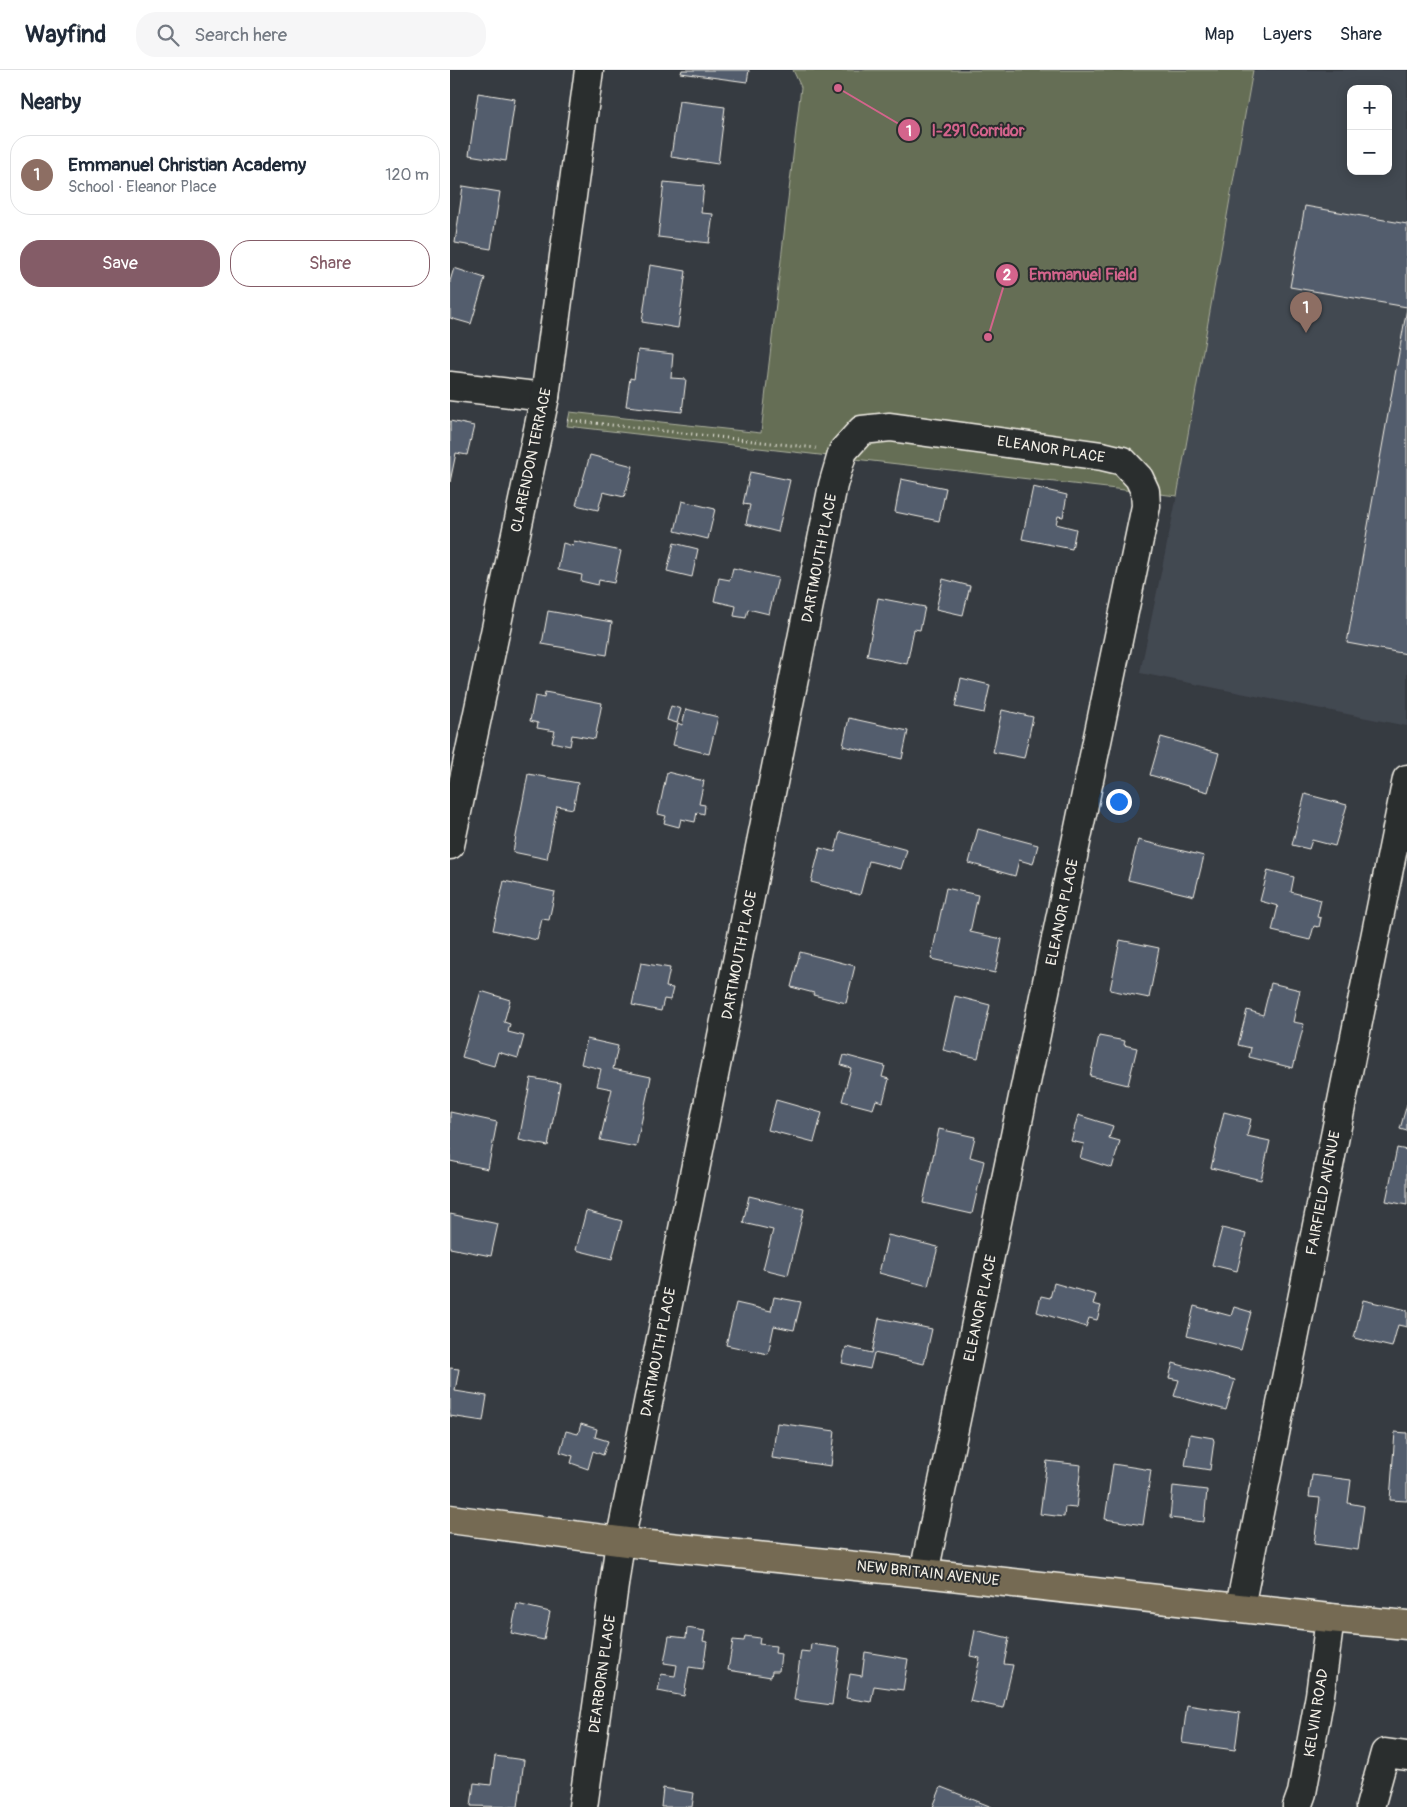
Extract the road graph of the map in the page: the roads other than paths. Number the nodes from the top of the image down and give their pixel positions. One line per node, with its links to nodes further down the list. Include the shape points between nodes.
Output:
1 (589, 70): 3 (street, CLARENDON TERRACE)
2 (450, 386): 3 (street)
3 (543, 407): 6 (street, CLARENDON TERRACE)
4 (917, 430): 8 (street, DARTMOUTH PLACE, via 890,427 862,430 843,451 833,485); 9 (street, ELEANOR PLACE, via 1123,461 1139,478 1145,491 1146,506)
5 (1407, 779): 10 (street, FAIRFIELD AVENUE)
6 (450, 846)
7 (450, 1519): 8 (main road, NEW BRITAIN AVENUE)
8 (620, 1542): 9 (main road, NEW BRITAIN AVENUE); 14 (street, DEARBORN PLACE)
9 (924, 1573): 10 (main road, NEW BRITAIN AVENUE)
10 (1240, 1607): 11 (main road, NEW BRITAIN AVENUE)
11 (1330, 1618): 12 (main road, NEW BRITAIN AVENUE); 15 (street, KELVIN ROAD, via 1320,1696)
12 (1407, 1624)
13 (1407, 1756): 16 (street, via 1385,1753)
14 (583, 1807)
15 (1297, 1807)
16 (1370, 1807)

